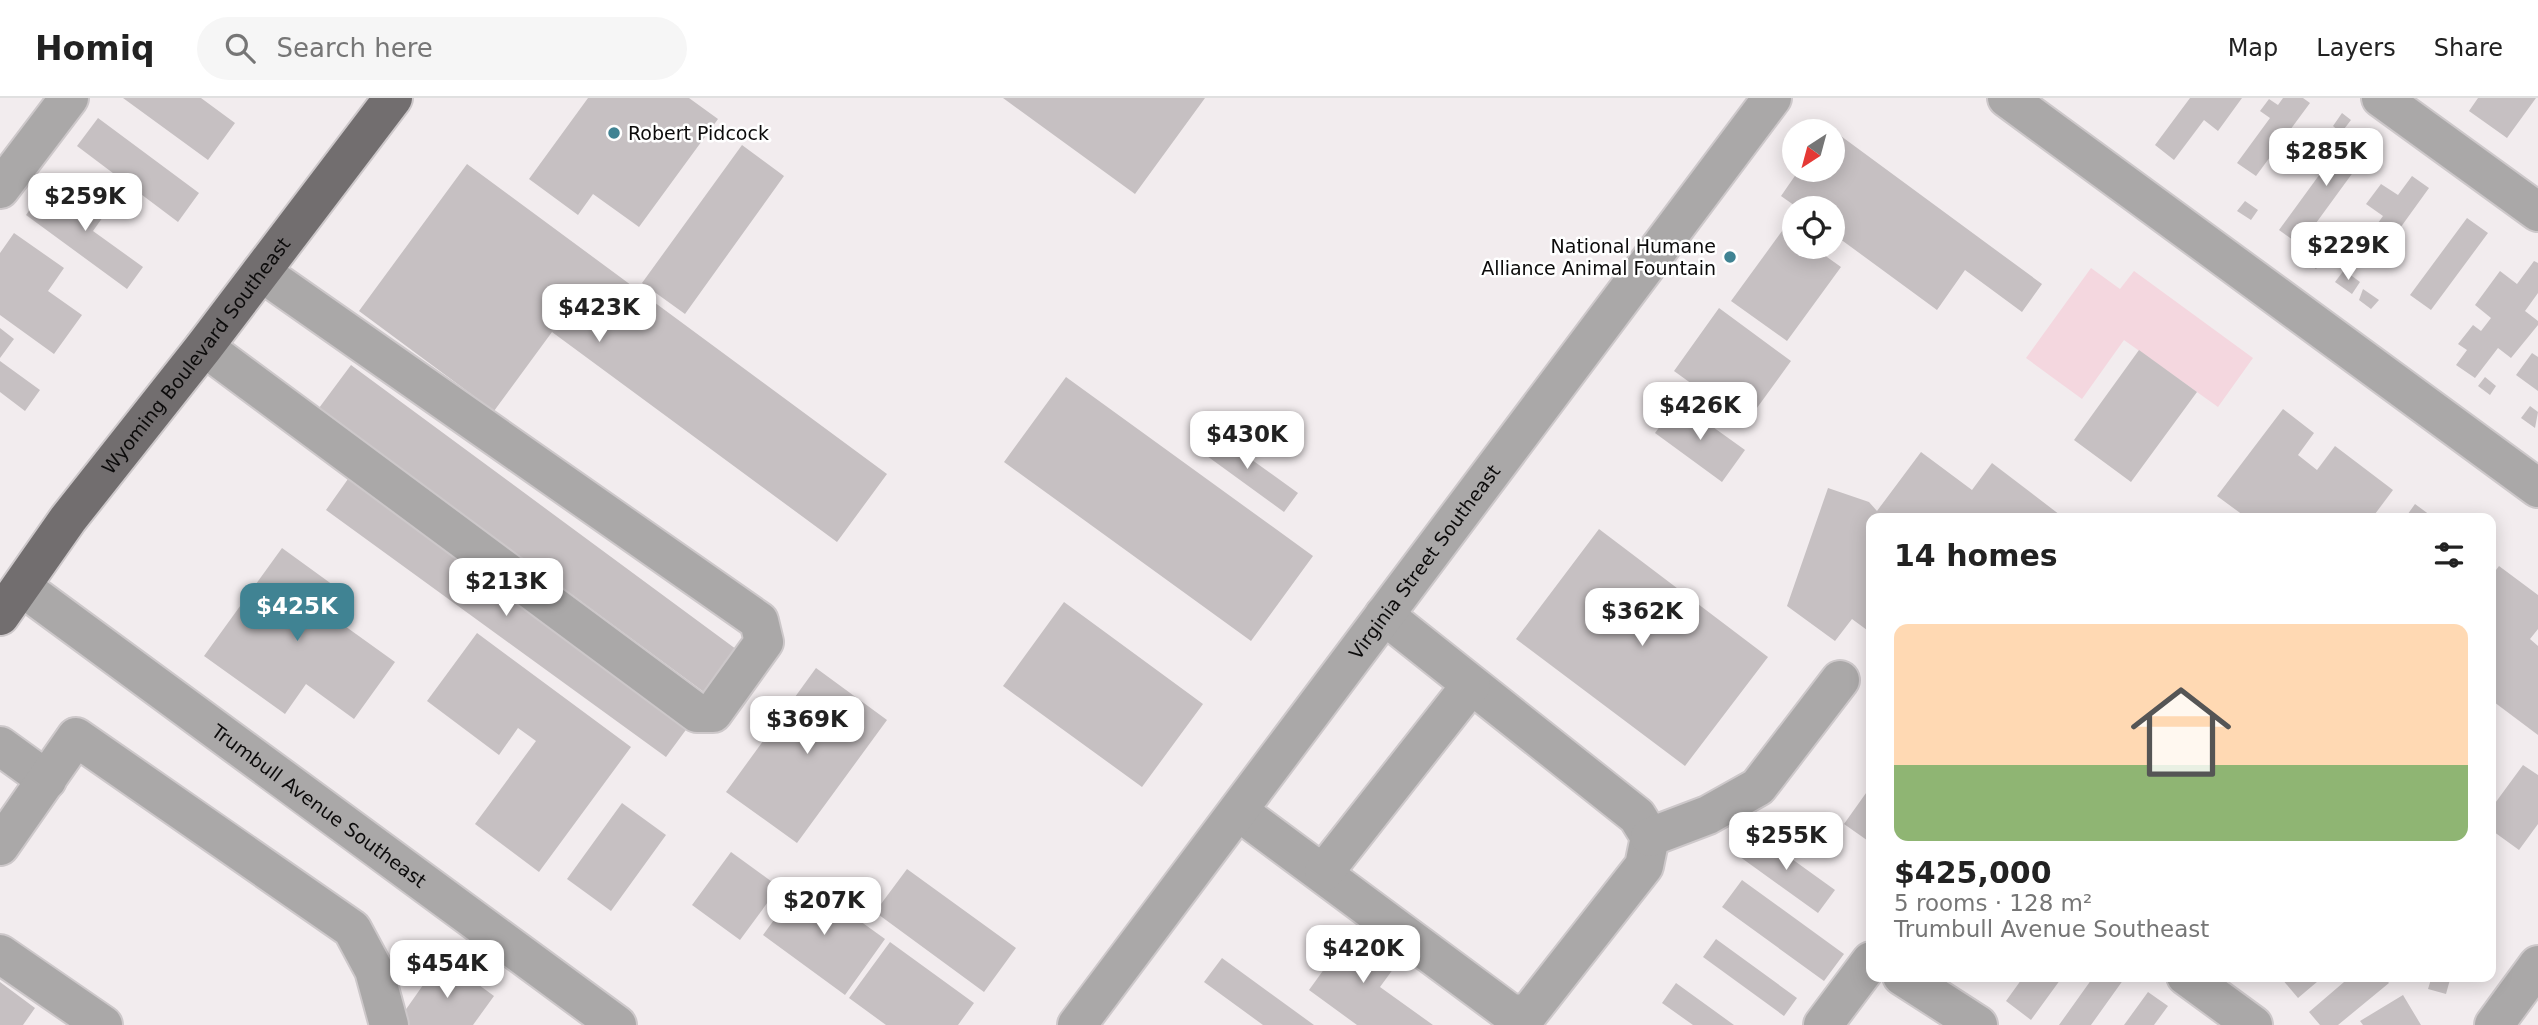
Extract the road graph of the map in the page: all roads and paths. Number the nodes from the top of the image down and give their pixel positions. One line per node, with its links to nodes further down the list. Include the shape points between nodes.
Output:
1 (69, 98): 6 (street)
2 (393, 98): 8 (main road, Wyoming Boulevard Southeast)
3 (1772, 98): 12 (street, Virginia Street Southeast)
4 (2007, 98): 10 (street)
5 (2381, 98): 7 (street)
6 (0, 189)
7 (2538, 212)
8 (261, 272): 9 (main road, Wyoming Boulevard Southeast); 9 (street, via 759,621 764,642 713,713 697,713)
9 (204, 347): 11 (main road, Wyoming Boulevard Southeast, via 68,519)
10 (2538, 488)
11 (11, 601): 29 (street, Trumbull Avenue Southeast)
12 (1384, 615): 14 (street); 17 (street, Virginia Street Southeast)
13 (1840, 680): 18 (street, via 1758,787 1708,815)
14 (1471, 685): 18 (street, via 1637,816); 20 (street)
15 (0, 746): 16 (street)
16 (47, 780): 19 (street); 28 (street, via 76,737 352,929 374,970)
17 (1238, 811): 20 (street); 30 (street, Virginia Street Southeast)
18 (1650, 836): 20 (street, via 1644,866 1528,1014 1510,1013)
19 (0, 846)
20 (1324, 872)
21 (0, 954): 27 (street)
22 (2538, 965): 26 (street)
23 (1866, 968): 31 (street)
24 (1911, 982): 32 (street)
25 (2194, 982): 33 (street)
26 (2515, 1012)
27 (103, 1025)
28 (389, 1025)
29 (617, 1025)
30 (1077, 1025)
31 (1823, 1025)
32 (1978, 1025)
33 (2253, 1025)

